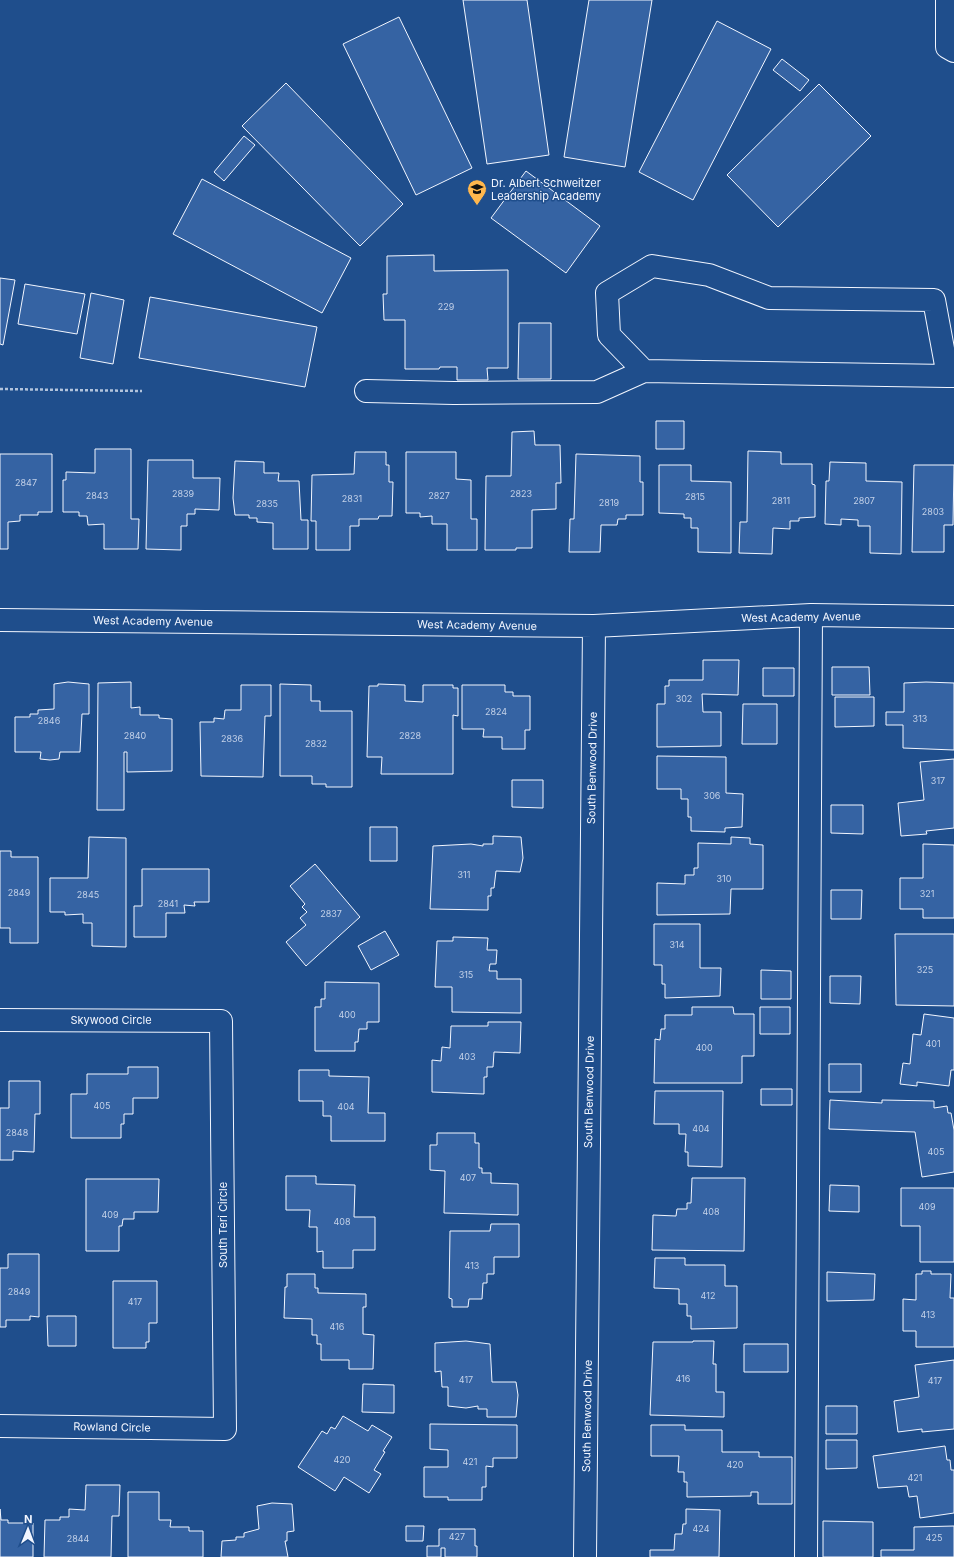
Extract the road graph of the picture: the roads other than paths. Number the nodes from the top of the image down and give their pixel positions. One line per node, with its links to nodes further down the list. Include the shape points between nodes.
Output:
1 (947, 0): 2 (street, via 947,47)
2 (954, 51)
3 (644, 370): 4 (street); 4 (street, via 609,335 607,293 652,266 708,275 770,298 934,300); 5 (street, via 597,392)
4 (951, 376)
5 (366, 391)
6 (811, 615): 7 (street, West Academy Avenue); 9 (street, West Academy Avenue); 15 (street)
7 (954, 617)
8 (0, 620): 9 (street, West Academy Avenue)
9 (594, 626): 14 (street, South Benwood Drive)
10 (0, 1020): 11 (street, Skywood Circle)
11 (221, 1021): 13 (street, South Teri Circle)
12 (0, 1426): 13 (street, Rowland Circle)
13 (225, 1429)
14 (585, 1557)
15 (806, 1557)

